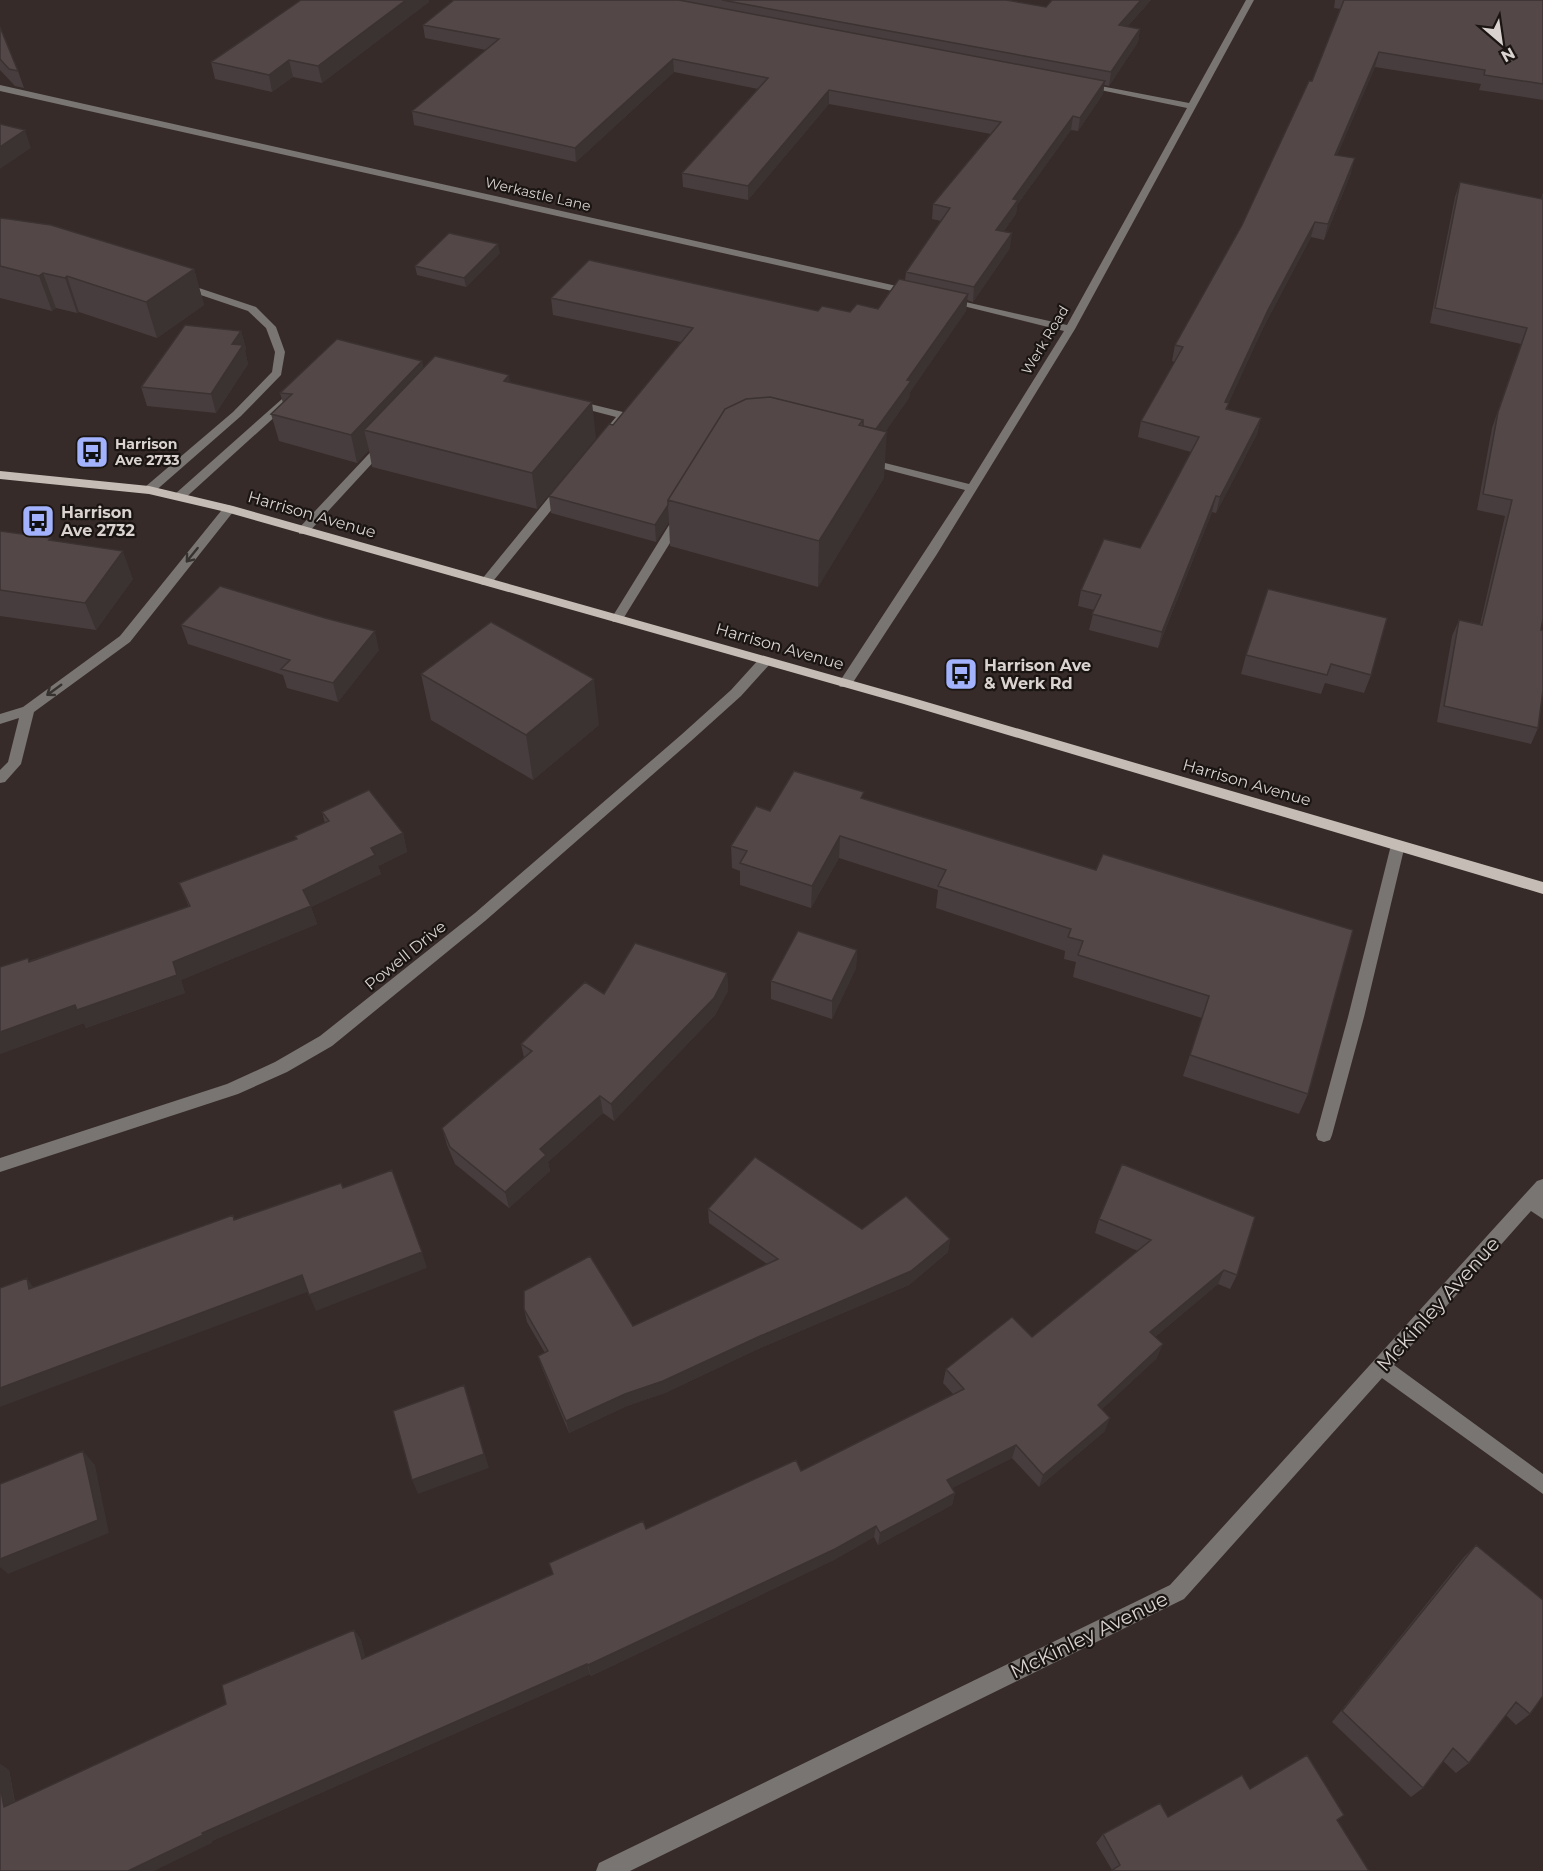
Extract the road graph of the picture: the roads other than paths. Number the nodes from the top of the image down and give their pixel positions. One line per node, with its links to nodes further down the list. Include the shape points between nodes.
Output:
1 (1250, 0): 4 (street, Werk Road)
2 (1078, 84): 4 (street)
3 (0, 88): 6 (street, Werkastle Lane)
4 (1192, 106): 8 (street, Werk Road)
5 (174, 282): 17 (street, via 252,309 272,327 280,352 277,373 237,414)
6 (920, 294)
7 (943, 300): 8 (street)
8 (1070, 329): 16 (street, Werk Road)
9 (294, 395): 18 (street)
10 (566, 401): 12 (street, via 624,415)
11 (393, 434): 21 (street)
12 (602, 441)
13 (848, 457): 16 (street)
14 (0, 475): 17 (main road, Harrison Avenue)
15 (573, 477): 22 (street)
16 (972, 488): 25 (street, Werk Road)
17 (149, 490): 18 (main road, Harrison Avenue)
18 (179, 497): 19 (main road, Harrison Avenue)
19 (229, 510): 21 (main road, Harrison Avenue); 26 (street, one-way to 26, via 125,639)
20 (684, 510): 23 (street)
21 (303, 531): 22 (main road, Harrison Avenue)
22 (486, 582): 23 (main road, Harrison Avenue)
23 (617, 619): 24 (main road, Harrison Avenue)
24 (765, 661): 25 (main road, Harrison Avenue); 32 (street, Powell Drive, via 687,738 498,902 326,1041 232,1089)
25 (845, 684): 29 (main road, Harrison Avenue)
26 (28, 710): 27 (street); 28 (street, via 14,764)
27 (0, 719)
28 (0, 778)
29 (1398, 845): 30 (main road, Harrison Avenue); 31 (street)
30 (1543, 888)
31 (1324, 1135)
32 (0, 1165)
33 (1539, 1199): 34 (street, McKinley Avenue)
34 (1382, 1367): 35 (street); 36 (street, McKinley Avenue, via 1177,1592)
35 (1543, 1485)
36 (607, 1871)

